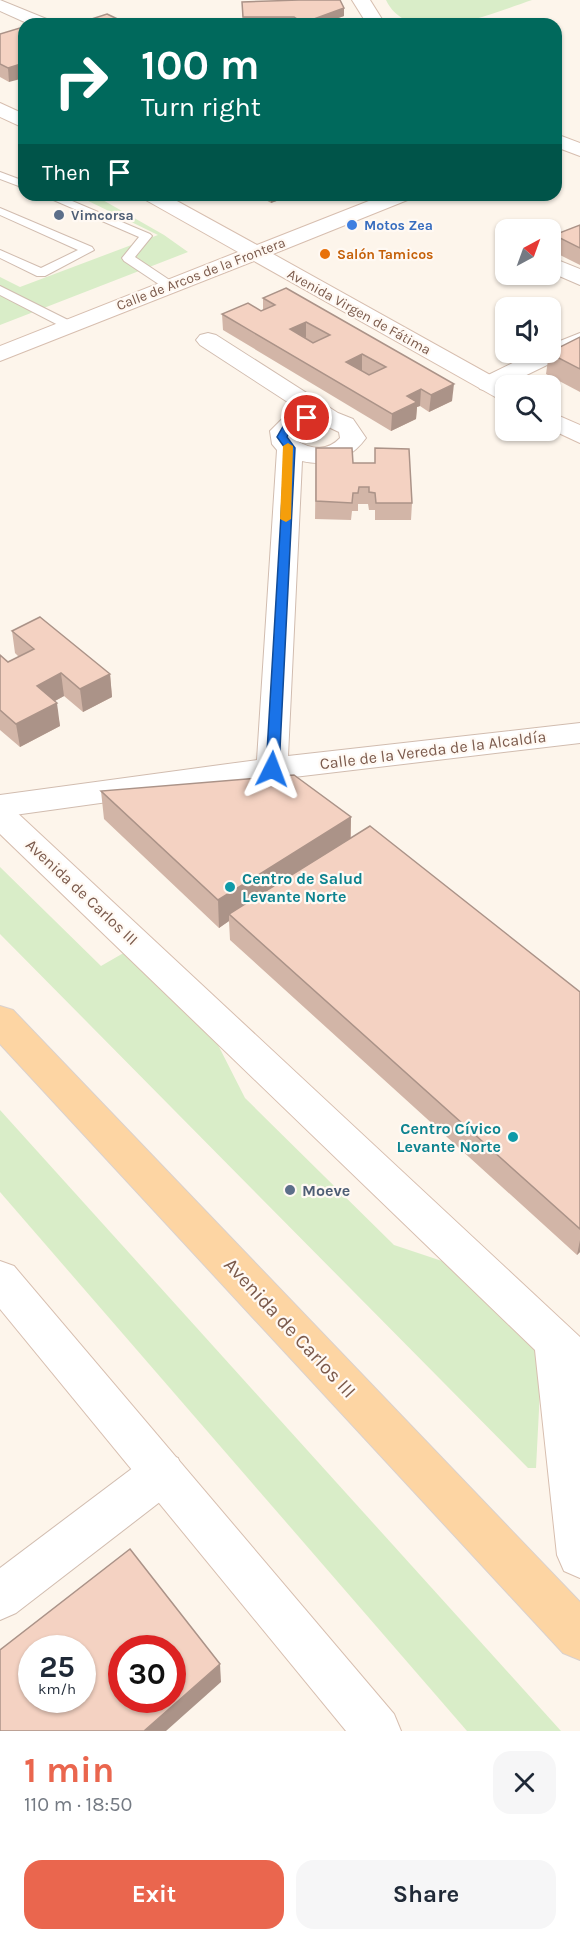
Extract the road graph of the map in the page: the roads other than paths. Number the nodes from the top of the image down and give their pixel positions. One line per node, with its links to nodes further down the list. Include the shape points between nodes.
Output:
1 (361, 0): 4 (street)
2 (0, 4): 3 (street)
3 (30, 18)
4 (372, 18)
5 (562, 142): 6 (street)
6 (580, 150)
7 (0, 175): 8 (lane)
8 (18, 182)
9 (62, 201): 17 (lane, via 146,236 128,258)
10 (161, 201): 14 (street, Avenida Virgen de Fátima)
11 (388, 201): 14 (street, Calle de Arcos de la Frontera)
12 (0, 211): 13 (lane, via 88,250 42,273)
13 (0, 254)
14 (253, 254): 17 (street, Calle de Arcos de la Frontera); 24 (street, Avenida Virgen de Fátima)
15 (561, 268): 16 (street)
16 (580, 278)
17 (170, 286): 19 (street, Calle de Arcos de la Frontera)
18 (0, 290): 19 (lane)
19 (70, 326): 22 (street, Calle de Arcos de la Frontera)
20 (208, 340): 25 (street)
21 (580, 340): 23 (street)
22 (0, 354)
23 (521, 375)
24 (495, 388)
25 (329, 418): 28 (street, via 307,418 288,425 282,437); 28 (street, via 352,432 350,444 324,455)
26 (561, 425): 27 (street)
27 (580, 435)
28 (290, 448): 30 (street)
29 (580, 733): 30 (street, Calle de la Vereda de la Alcaldía)
30 (272, 769): 31 (street, Calle de la Vereda de la Alcaldía)
31 (0, 806)
32 (0, 815): 35 (street, Avenida de Carlos III)
33 (0, 1020): 39 (main road, Avenida de Carlos III)
34 (0, 1279): 36 (street)
35 (567, 1353): 37 (street, Avenida de Carlos III)
36 (162, 1473): 38 (street); 40 (street)
37 (580, 1555)
38 (0, 1597)
39 (580, 1636)
40 (377, 1731)

